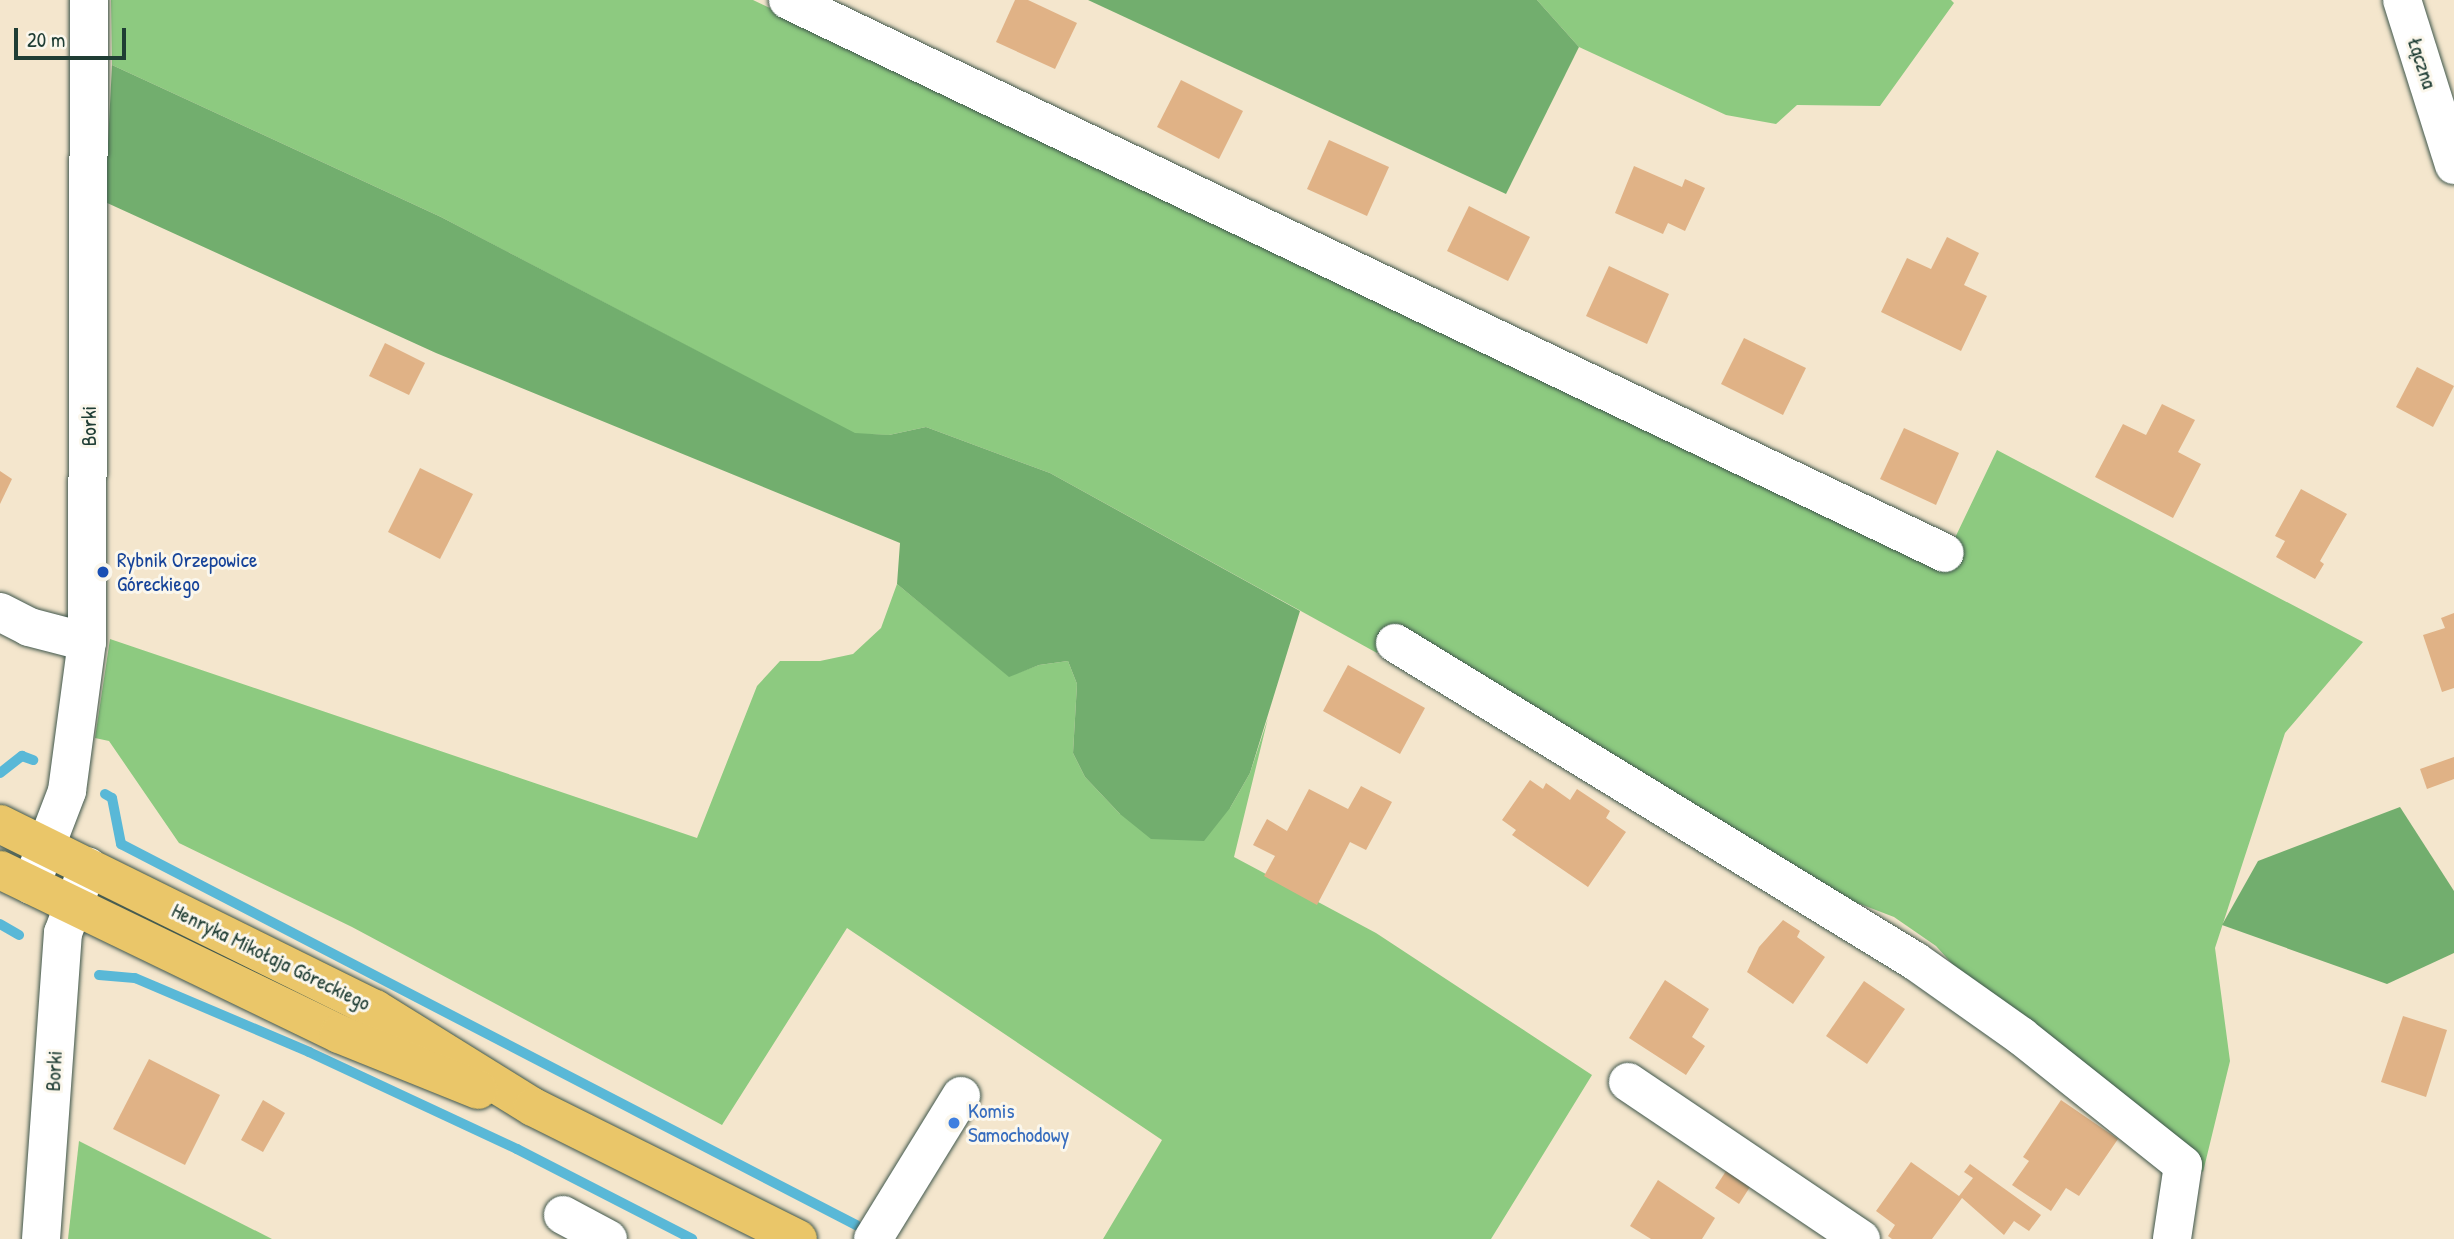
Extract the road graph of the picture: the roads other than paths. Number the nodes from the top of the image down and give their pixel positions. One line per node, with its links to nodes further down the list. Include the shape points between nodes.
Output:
1 (89, 0): 7 (street, Borki)
2 (788, 0): 5 (street)
3 (2402, 0): 4 (street, Łączna)
4 (2454, 165)
5 (1945, 553)
6 (0, 612): 7 (street, via 29,627)
7 (88, 642): 10 (street, Borki, via 69,780)
8 (1395, 643): 23 (street, via 1915,961 2021,1036 2183,1166)
9 (0, 824): 10 (main road, Henryka Mikołaja Góreckiego)
10 (48, 848): 11 (main road, Henryka Mikołaja Góreckiego); 12 (street, Borki)
11 (88, 867): 13 (street, Borki); 16 (main road, Henryka Mikołaja Góreckiego, via 375,1009)
12 (16, 877): 13 (main road, Henryka Mikołaja Góreckiego)
13 (72, 905): 16 (main road, Henryka Mikołaja Góreckiego, via 339,1034 459,1084); 18 (street, Borki, via 61,954)
14 (1628, 1083): 22 (street)
15 (961, 1096): 21 (street)
16 (533, 1107): 20 (main road, Henryka Mikołaja Góreckiego)
17 (563, 1215): 19 (street)
18 (41, 1239)
19 (608, 1239)
20 (798, 1239)
21 (873, 1239)
22 (1861, 1239)
23 (2172, 1239)

